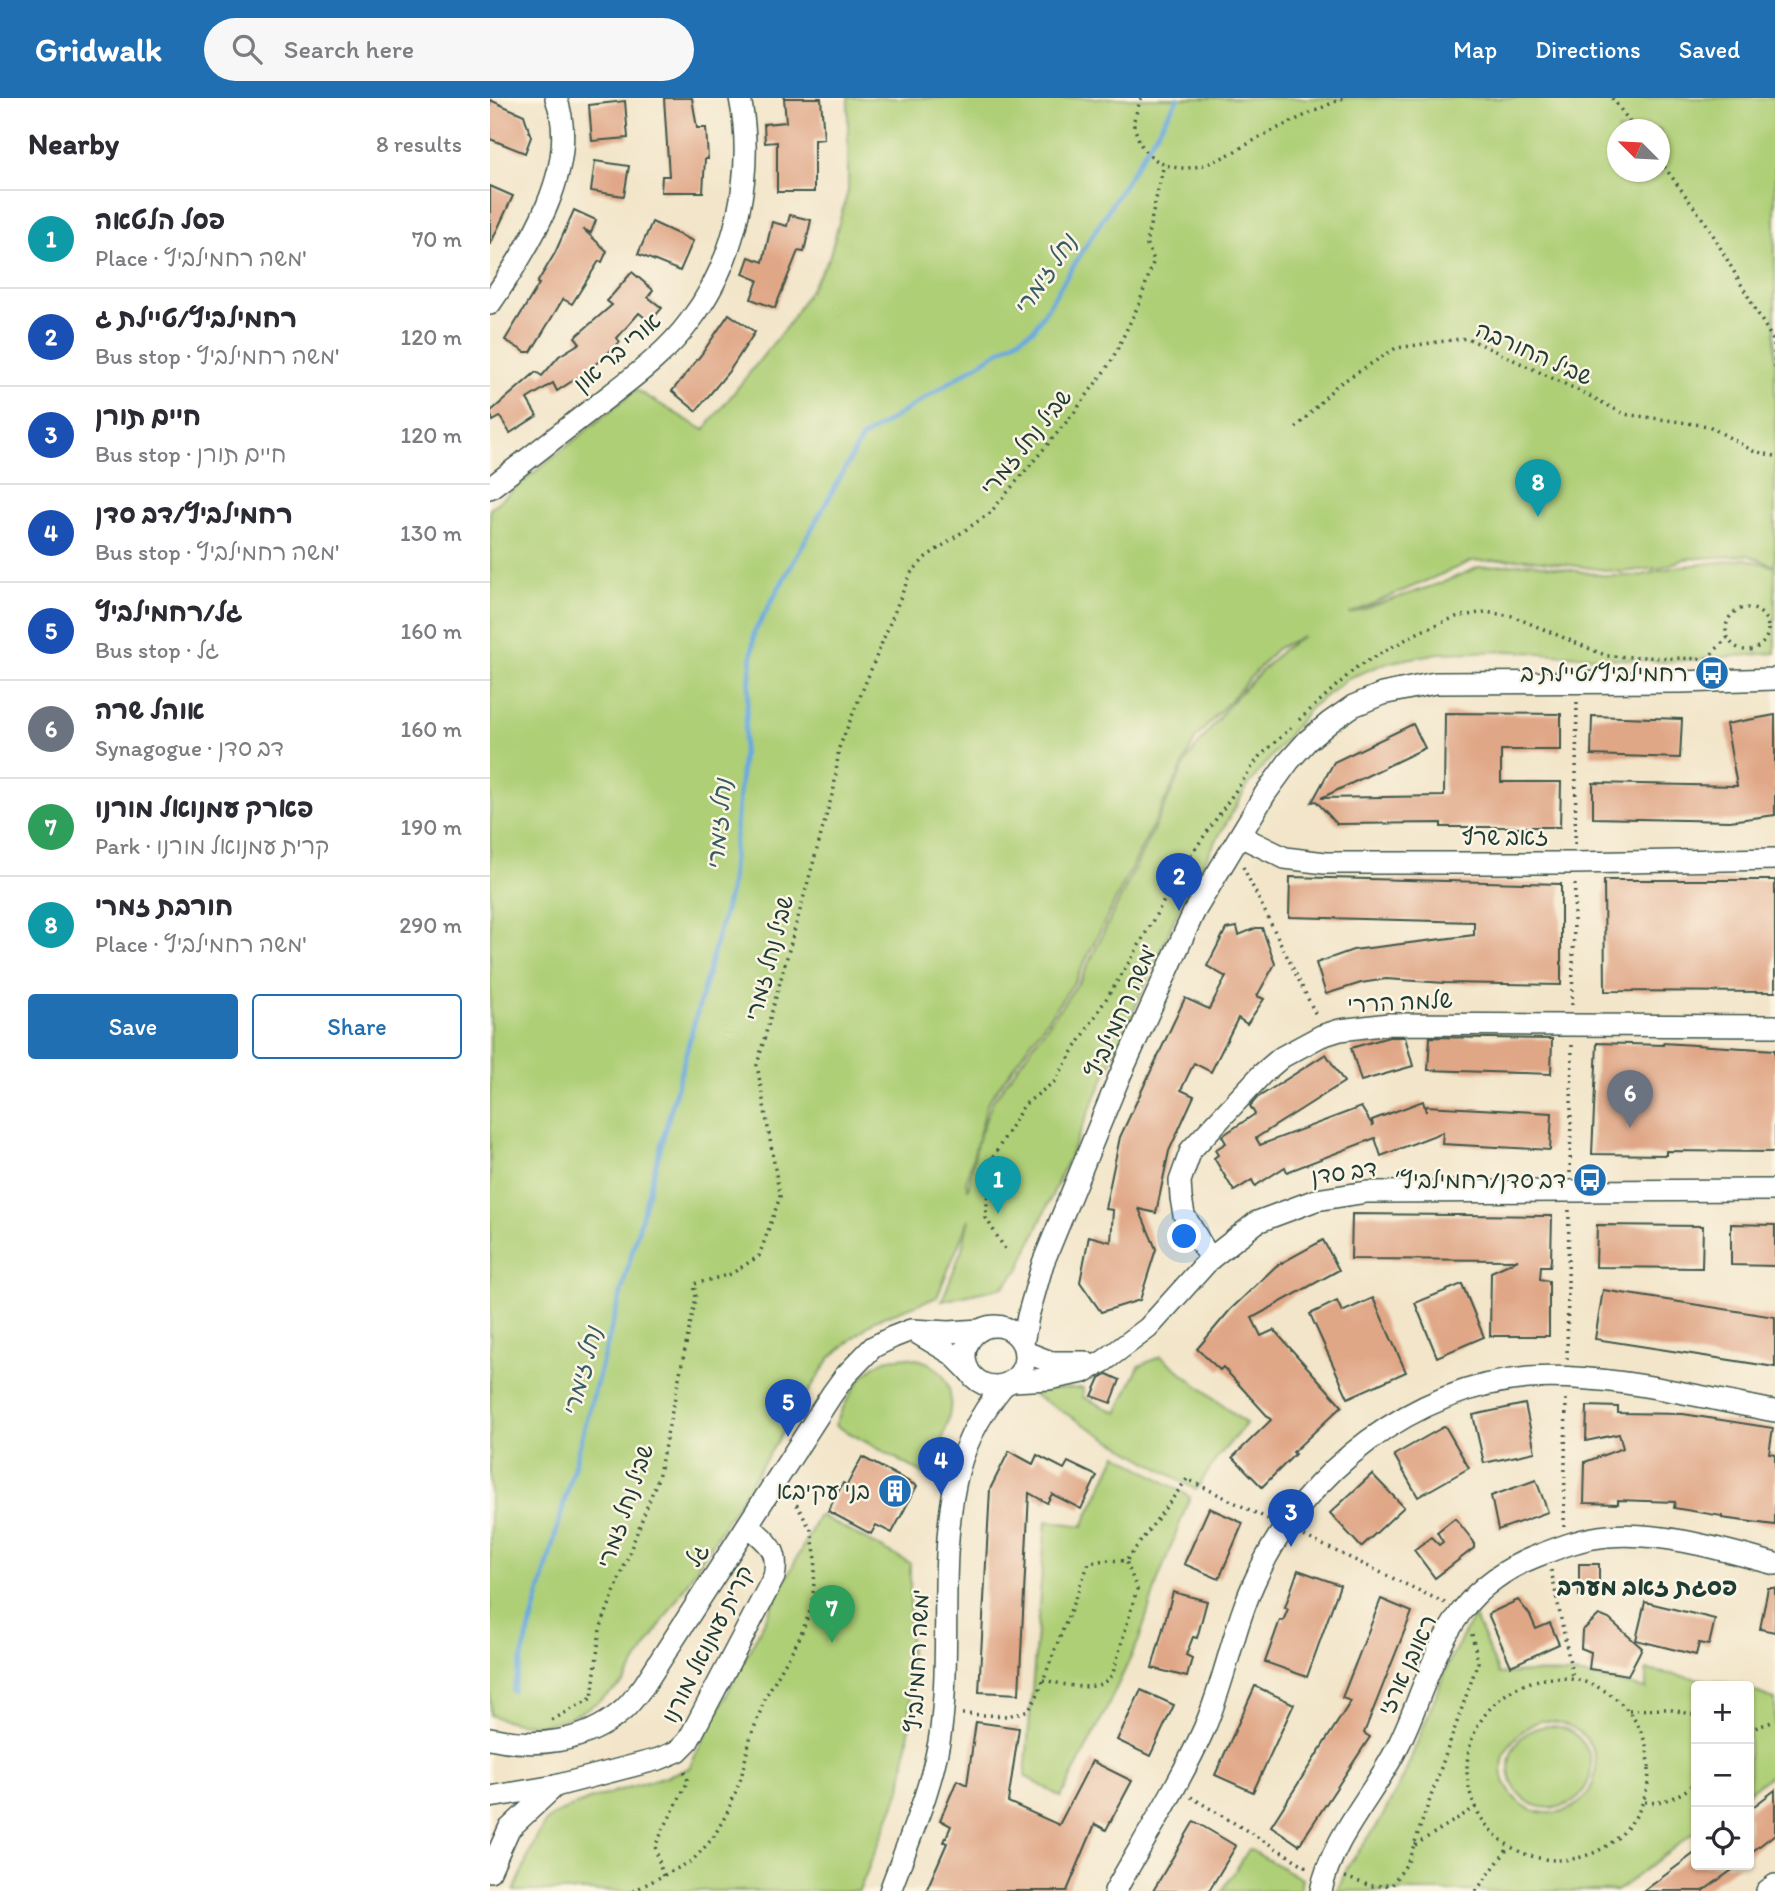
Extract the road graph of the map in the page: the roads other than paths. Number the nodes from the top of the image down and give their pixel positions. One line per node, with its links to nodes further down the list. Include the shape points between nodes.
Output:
1 (556, 98): 3 (street, via 561,127 554,189 541,218)
2 (740, 98): 5 (street, אורי בר און, via 745,122 738,214 711,290 691,321 636,375)
3 (498, 276): 4 (street)
4 (490, 304)
5 (493, 479)
6 (1775, 679): 7 (street, משה רחמילביץ', via 1435,683 1382,694 1353,706 1307,741 1265,794)
7 (1237, 841): 8 (street, זאב שרף, via 1302,861); 12 (street, משה רחמילביץ', via 1194,912 1118,1080)
8 (1775, 859)
9 (1775, 1026): 11 (street, שלמה הררי, via 1389,1024 1326,1035 1282,1057 1191,1150 1181,1198 1184,1215)
10 (1775, 1190): 11 (street, דב סדן, via 1342,1195 1257,1222)
11 (1210, 1259): 16 (street, דב סדן, via 1148,1328)
12 (1043, 1264): 13 (street, משה רחמילביץ', via 1028,1290); 15 (street, משה רחמילביץ')
13 (990, 1328): 14 (street, גל); 15 (street, via 1014,1333); 17 (street, via 967,1345 965,1355)
14 (911, 1330): 17 (street, via 942,1347); 21 (street, גל, via 873,1347 845,1376)
15 (1024, 1348): 16 (street, via 1051,1362); 18 (street, via 1023,1368)
16 (1104, 1361): 18 (street, דב סדן, via 1084,1372)
17 (972, 1375): 18 (street, via 985,1385); 20 (street, משה רחמילביץ')
18 (1008, 1383): 20 (street, משה רחמילביץ')
19 (1775, 1411): 30 (street, via 1566,1378 1506,1380 1419,1410 1364,1446 1308,1497 1257,1576 1194,1752)
20 (974, 1430): 29 (street, משה רחמילביץ', via 955,1483 943,1713 933,1768)
21 (748, 1525): 23 (street, גל, via 623,1711 596,1730 571,1738 527,1744); 24 (street, קרית עמנואל מורנו, via 773,1548 774,1577 688,1741 659,1759)
22 (1775, 1564): 27 (street, ראובן ארזי, via 1668,1539 1608,1536 1555,1549 1498,1576 1461,1611 1434,1657 1385,1772 1345,1833)
23 (490, 1738)
24 (555, 1786): 25 (street, קרית עמנואל מורנו); 26 (street, קרית עמנואל מורנו, via 509,1829)
25 (490, 1797)
26 (490, 1871)
27 (1324, 1880)
28 (1775, 1885): 31 (street)
29 (890, 1891)
30 (1115, 1891)
31 (1767, 1891)

